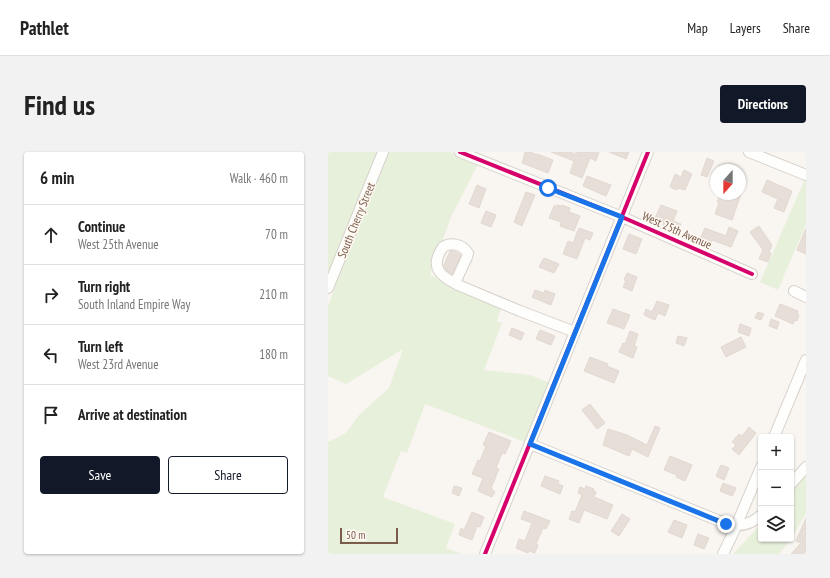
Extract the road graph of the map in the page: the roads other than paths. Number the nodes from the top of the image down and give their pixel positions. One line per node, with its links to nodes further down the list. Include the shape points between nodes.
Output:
1 (383, 152): 8 (street, South Cherry Street)
2 (460, 152): 6 (street, West 25th Avenue)
3 (648, 152): 6 (street)
4 (749, 152): 5 (street)
5 (806, 175)
6 (622, 217): 7 (street, West 25th Avenue); 13 (street)
7 (752, 274)
8 (331, 275): 10 (street, South Cherry Street)
9 (455, 283): 13 (street)
10 (328, 288)
11 (794, 291): 12 (street)
12 (806, 297)
13 (575, 332): 16 (street)
14 (806, 360): 15 (street)
15 (775, 434)
16 (530, 444): 21 (street, via 720,522); 22 (street)
17 (806, 467): 19 (street)
18 (760, 470): 21 (street)
19 (794, 481)
20 (758, 518): 21 (street, via 749,524)
21 (736, 526): 23 (street)
22 (485, 554)
23 (723, 554)

